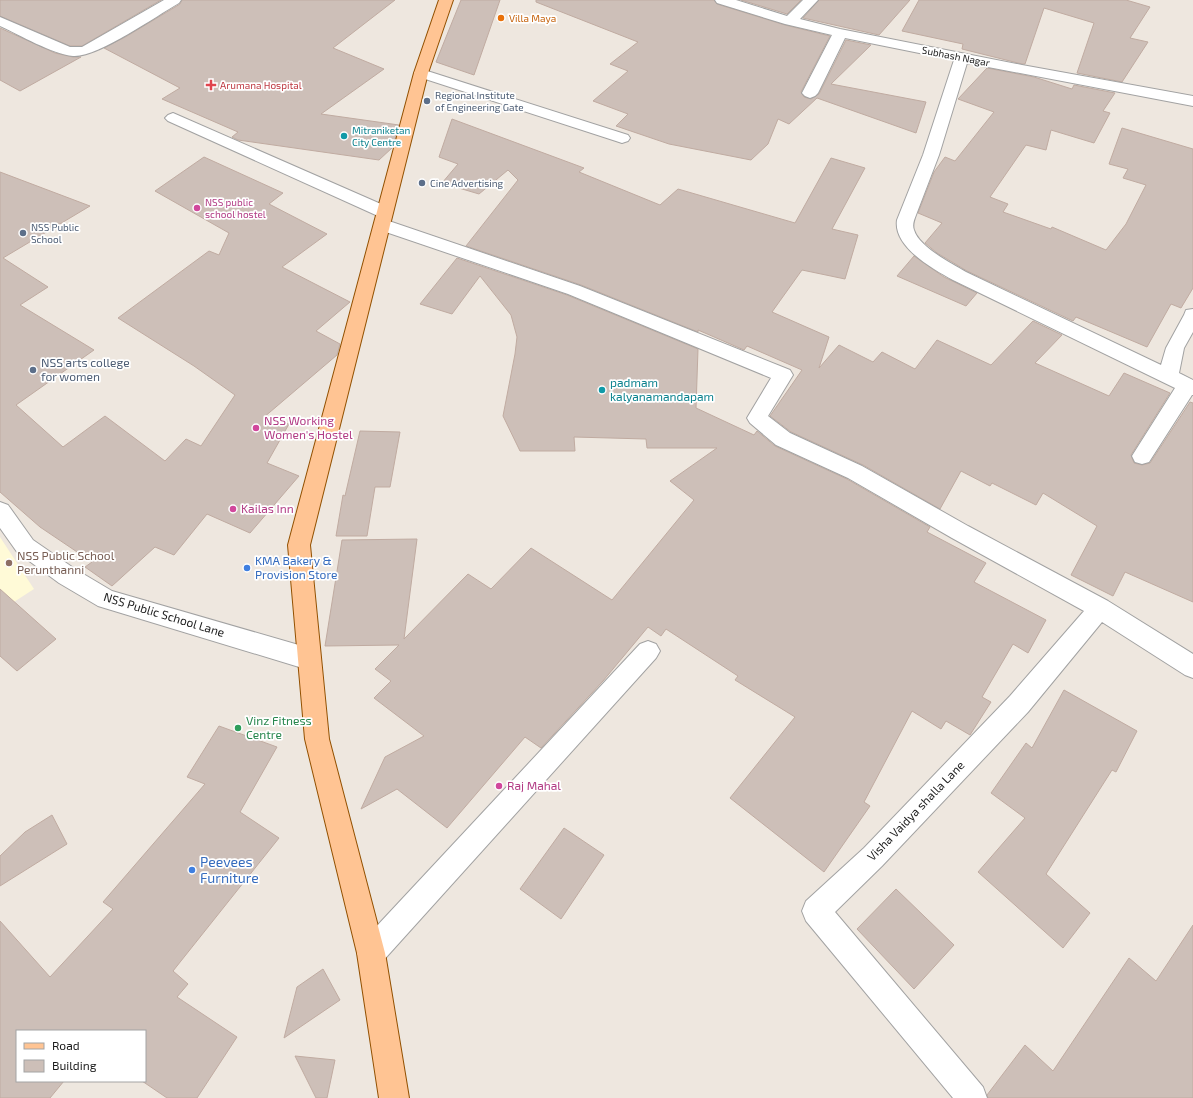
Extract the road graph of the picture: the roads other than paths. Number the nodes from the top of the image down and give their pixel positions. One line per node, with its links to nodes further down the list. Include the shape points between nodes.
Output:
1 (174, 0): 5 (street, via 82,52 69,51)
2 (722, 0): 6 (street, Subhash Nagar)
3 (811, 0): 6 (street)
4 (444, 1): 9 (main road)
5 (0, 21)
6 (790, 21): 7 (street, Subhash Nagar)
7 (840, 33): 8 (street, Subhash Nagar); 10 (street)
8 (962, 56): 11 (street, Subhash Nagar); 16 (street, via 934,149 907,215 904,228 909,239 921,252 978,286)
9 (421, 73): 13 (street); 14 (main road)
10 (810, 93)
11 (1193, 101)
12 (173, 118): 14 (street)
13 (622, 138)
14 (384, 218): 20 (street, via 574,290 783,375 757,418 783,439 855,472); 22 (main road, via 300,545)
15 (1193, 315): 16 (street, via 1175,348)
16 (1168, 376): 17 (street)
17 (1190, 387): 18 (street)
18 (1142, 456)
19 (0, 511): 22 (street, NSS Public School Lane, via 25,546 66,576 106,599)
20 (1100, 608): 23 (street); 26 (street, Visha Vaidya shalla Lane, via 1019,704 873,857 816,911)
21 (648, 651): 24 (street)
22 (309, 659): 24 (main road, via 317,740)
23 (1193, 667)
24 (371, 953): 25 (main road)
25 (394, 1098)
26 (972, 1098)

